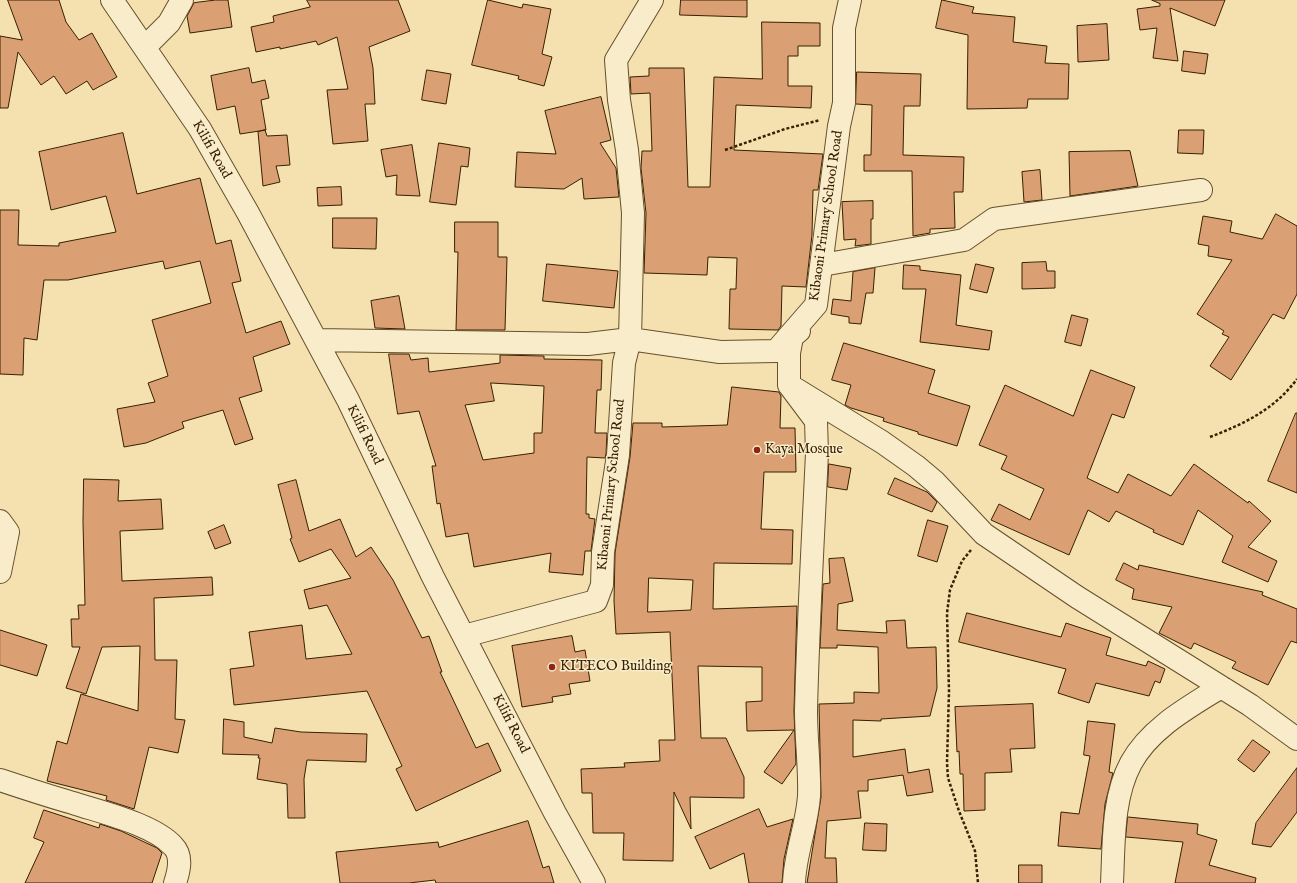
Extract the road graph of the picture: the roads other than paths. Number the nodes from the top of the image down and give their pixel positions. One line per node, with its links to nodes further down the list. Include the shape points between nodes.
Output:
1 (112, 0): 5 (street, Kilifi Road)
2 (182, 0): 5 (street, via 169,23)
3 (652, 0): 9 (street, via 616,60 633,213)
4 (850, 0): 7 (street, Kibaoni Primary School Road, via 844,28 844,103)
5 (145, 47): 10 (street, Kilifi Road, via 200,129 256,226)
6 (1201, 190): 7 (street, via 994,219 964,240)
7 (822, 265): 8 (street, Kibaoni Primary School Road)
8 (816, 305): 9 (street, Kibaoni Primary School Road, via 776,351 720,352); 11 (street, via 792,337)
9 (630, 339): 10 (street, via 588,344); 14 (street, Kibaoni Primary School Road, via 624,363 619,442 603,552 602,585 596,601)
10 (316, 340): 14 (street, Kilifi Road)
11 (789, 385): 15 (street, via 916,466 935,482 984,534 1077,597); 20 (street, via 816,421 807,658 806,742 809,795)
12 (0, 521): 13 (street, via 8,532)
13 (0, 572)
14 (464, 636): 19 (street, Kilifi Road)
15 (1222, 687): 16 (street); 21 (street, via 1158,730 1131,762 1121,790 1117,815)
16 (1297, 739)
17 (0, 780): 18 (street, via 116,816 157,834 174,846 178,854 180,868)
18 (175, 883)
19 (594, 883)
20 (794, 883)
21 (1112, 883)

